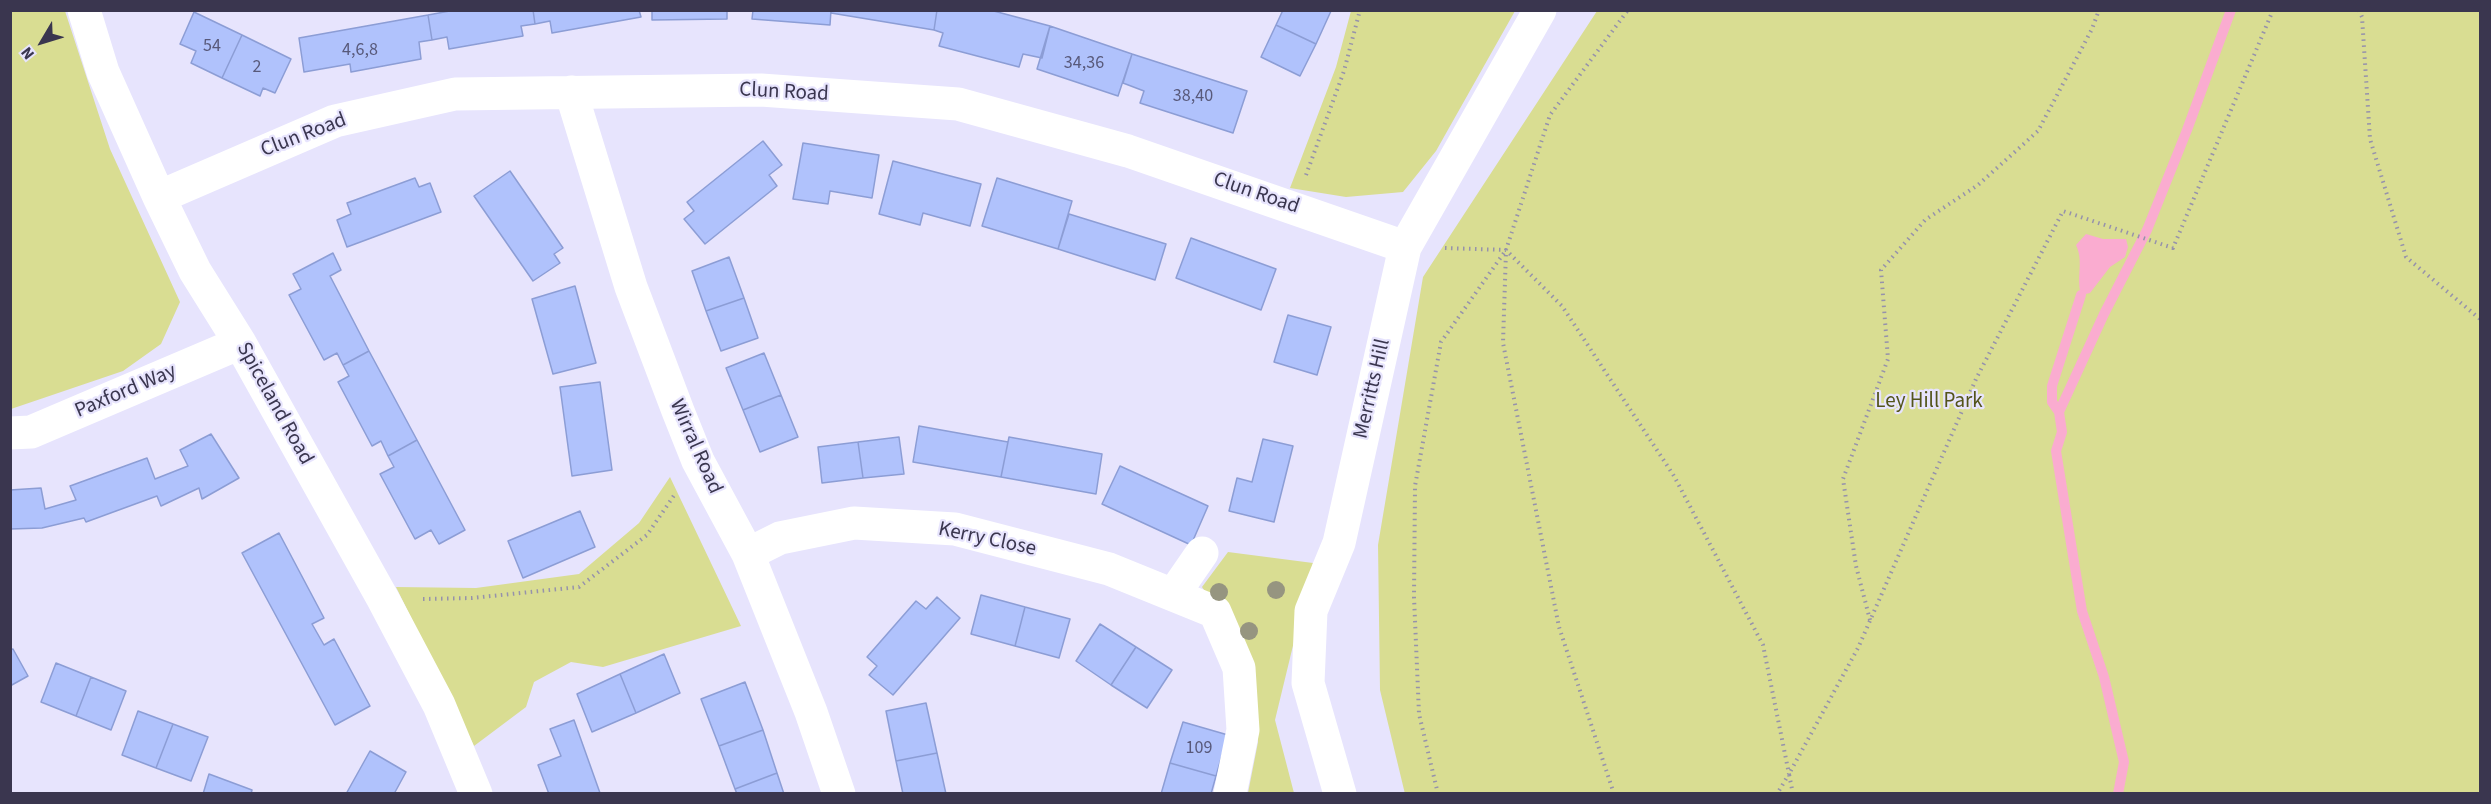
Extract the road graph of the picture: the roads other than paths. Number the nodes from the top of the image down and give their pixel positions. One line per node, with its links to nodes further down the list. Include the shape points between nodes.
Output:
1 (84, 10): 4 (street, Spiceland Road, via 103,72)
2 (1539, 10): 5 (street, Merritts Hill)
3 (572, 92): 4 (street, Clun Road, via 455,94 335,121); 5 (street, Clun Road, via 761,90 958,105 1128,151); 9 (street, Wirral Road, via 631,287 698,461)
4 (159, 197): 6 (street, Spiceland Road, via 195,272)
5 (1405, 247): 14 (street, Merritts Hill, via 1339,543 1311,611 1308,683)
6 (240, 343): 7 (street, Paxford Way, via 31,432); 11 (street, Spiceland Road, via 439,705)
7 (10, 434)
8 (1202, 553): 10 (street)
9 (748, 554): 10 (street, Kerry Close, via 780,538 854,523 956,529 1109,569); 12 (street, Wirral Road)
10 (1173, 595): 13 (street, Kerry Close, via 1215,612 1239,668 1242,730)
11 (476, 794)
12 (839, 794)
13 (1230, 794)
14 (1340, 794)

